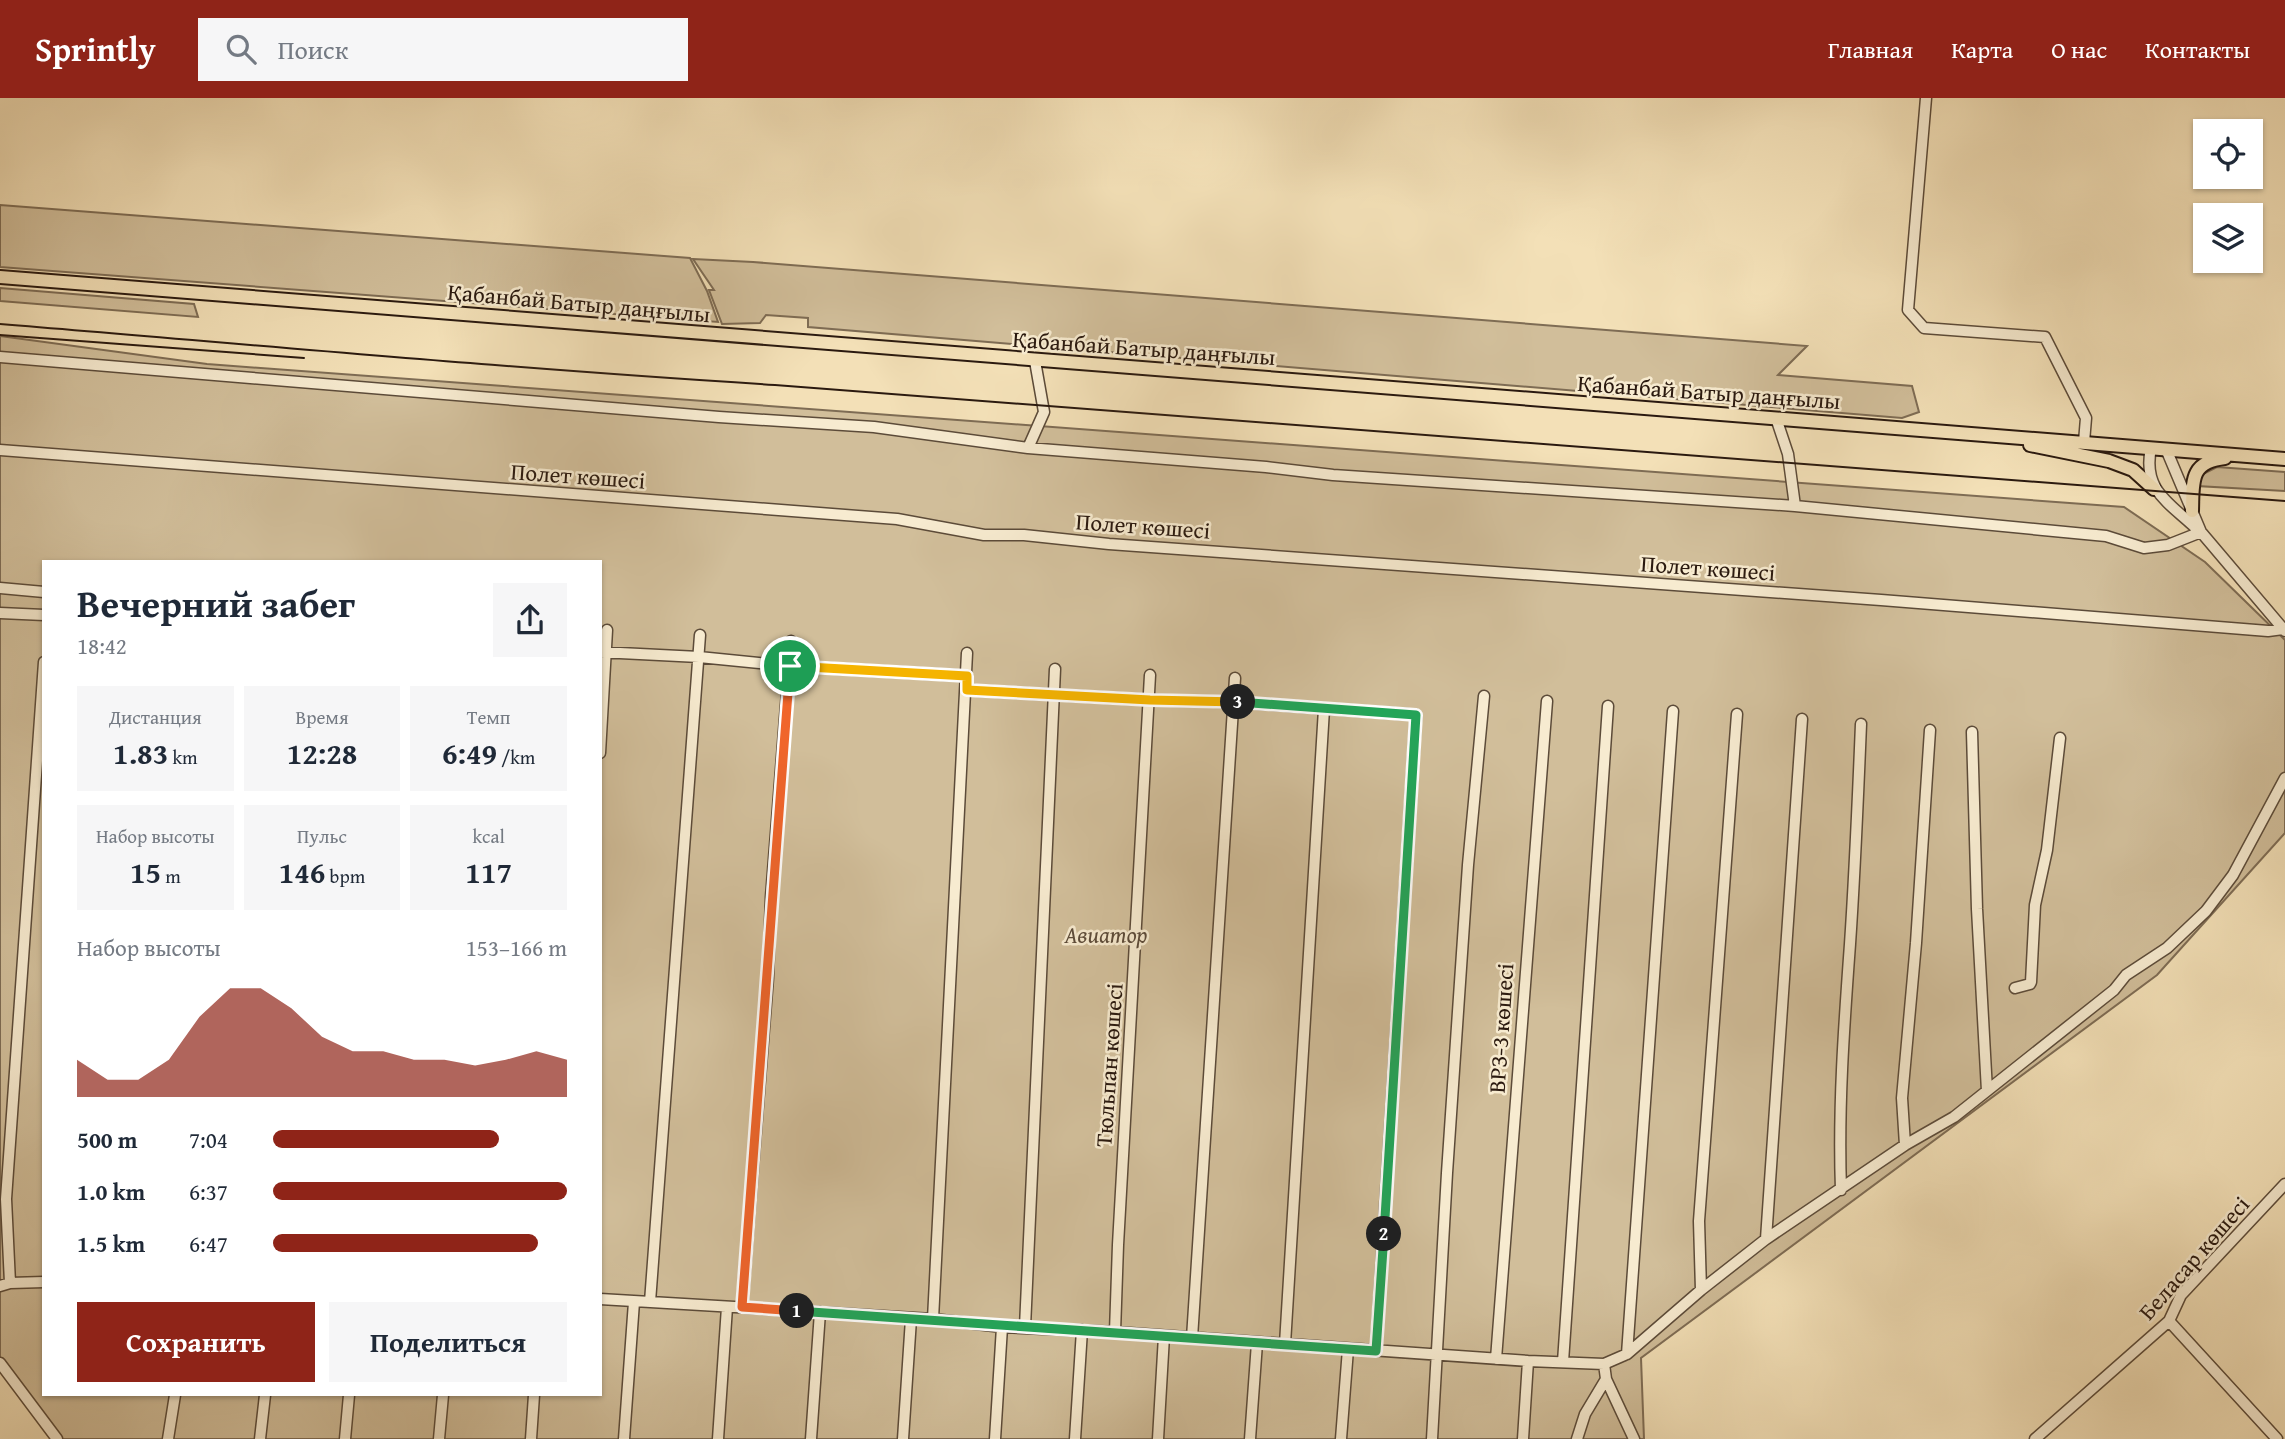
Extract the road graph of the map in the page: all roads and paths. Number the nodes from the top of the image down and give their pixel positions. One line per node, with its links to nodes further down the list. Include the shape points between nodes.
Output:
1 (1926, 98): 7 (street, via 1908,310 1924,328 2045,337 2086,418)
2 (0, 277): 4 (main road, Қабанбай Батыр даңғылы)
3 (0, 357): 8 (street, via 874,427)
4 (1035, 361): 5 (main road, Қабанбай Батыр даңғылы); 8 (street, via 1045,412)
5 (1776, 418): 6 (main road, Қабанбай Батыр даңғылы); 15 (street, via 1788,454)
6 (1968, 433): 7 (main road, Қабанбай Батыр даңғылы); 14 (main road, via 2109,461 2133,470)
7 (2084, 442): 9 (main road, Қабанбай Батыр даңғылы)
8 (1028, 448): 15 (street, via 1333,475)
9 (2151, 448): 10 (main road, Қабанбай Батыр даңғылы); 14 (street, via 2148,462)
10 (2166, 449): 12 (main road, Қабанбай Батыр даңғылы); 16 (street)
11 (0, 450): 23 (street, Полет көшесі, via 897,519 984,535)
12 (2246, 456): 13 (main road, Қабанбай Батыр даңғылы); 16 (main road, via 2214,459 2199,468 2193,480)
13 (2285, 459)
14 (2154, 489): 17 (street)
15 (1795, 506): 17 (street, via 2106,536 2144,548 2168,545)
16 (2192, 511): 17 (street)
17 (2201, 532): 23 (street)
18 (0, 588): 19 (street)
19 (42, 592)
20 (0, 613): 21 (street)
21 (42, 615)
22 (607, 629): 26 (street)
23 (2284, 630)
24 (700, 635): 28 (street)
25 (791, 641): 29 (street)
26 (603, 653): 28 (street); 34 (street)
27 (967, 653): 32 (street)
28 (699, 657): 29 (street); 63 (street)
29 (790, 666): 32 (street); 65 (street)
30 (1055, 669): 37 (street)
31 (1150, 675): 39 (street, Тюльпан көшесі)
32 (967, 676): 36 (street)
33 (1235, 678): 41 (street)
34 (602, 686)
35 (42, 690): 59 (street, via 6,1199)
36 (967, 690): 37 (street); 68 (street)
37 (1055, 695): 39 (street); 71 (street)
38 (1484, 696): 81 (street, via 1468,865)
39 (1150, 700): 41 (street); 73 (street, Тюльпан көшесі)
40 (1547, 701): 82 (street, ВРЗ-3 көшесі)
41 (1234, 702): 43 (street); 75 (street)
42 (1608, 706): 84 (street)
43 (1324, 709): 77 (street); 79 (street, via 1416,715)
44 (1674, 711): 80 (street)
45 (1737, 714): 60 (street, via 1699,1221)
46 (1802, 719): 57 (street)
47 (1861, 724): 56 (street, via 1841,1074)
48 (1930, 730): 54 (street, via 1902,1098)
49 (1972, 732): 53 (street)
50 (2060, 738): 52 (street, via 2047,850 2035,905 2031,982)
51 (2285, 778): 53 (street, via 2233,875 2206,911 2167,948 2126,975)
52 (2015, 988)
53 (1987, 1091): 54 (street, via 1954,1117)
54 (1905, 1145): 56 (street)
55 (2285, 1184): 69 (street, Беласар көшесі, via 2181,1295)
56 (1841, 1190): 57 (street)
57 (1766, 1239): 60 (street)
58 (42, 1282): 59 (street)
59 (5, 1284)
60 (1701, 1290): 80 (street)
61 (602, 1299): 62 (street)
62 (634, 1302): 63 (street); 99 (street)
63 (650, 1302): 64 (street)
64 (727, 1307): 65 (street); 100 (street)
65 (742, 1307): 66 (street)
66 (820, 1312): 67 (street); 101 (street)
67 (911, 1319): 68 (street); 102 (street)
68 (933, 1319): 70 (street)
69 (2169, 1321): 112 (street, Беласар көшесі); 113 (street)
70 (1002, 1327): 71 (street); 103 (street)
71 (1025, 1327): 72 (street)
72 (1082, 1330): 73 (street); 104 (street)
73 (1115, 1332): 74 (street)
74 (1164, 1336): 75 (street); 105 (street)
75 (1192, 1338): 76 (street)
76 (1257, 1343): 77 (street); 106 (street)
77 (1285, 1344): 78 (street)
78 (1348, 1349): 79 (street); 107 (street)
79 (1376, 1351): 81 (street)
80 (1627, 1354): 86 (street)
81 (1437, 1355): 82 (street); 108 (street)
82 (1496, 1359): 83 (street)
83 (1528, 1362): 84 (street); 109 (street)
84 (1563, 1362): 86 (street)
85 (0, 1363): 93 (street)
86 (1604, 1364): 87 (street)
87 (1606, 1379): 110 (street, via 1585,1414); 111 (street)
88 (175, 1396): 94 (street)
89 (265, 1396): 95 (street)
90 (349, 1396): 96 (street)
91 (443, 1396): 97 (street)
92 (534, 1396): 98 (street)
93 (57, 1439)
94 (168, 1439)
95 (260, 1439)
96 (345, 1439)
97 (439, 1439)
98 (531, 1439)
99 (624, 1439)
100 (718, 1439)
101 (811, 1439)
102 (903, 1439)
103 (995, 1439)
104 (1075, 1439)
105 (1158, 1439)
106 (1250, 1439)
107 (1342, 1439)
108 (1432, 1439)
109 (1523, 1439)
110 (1577, 1439)
111 (1634, 1439)
112 (2035, 1439)
113 (2277, 1439)

